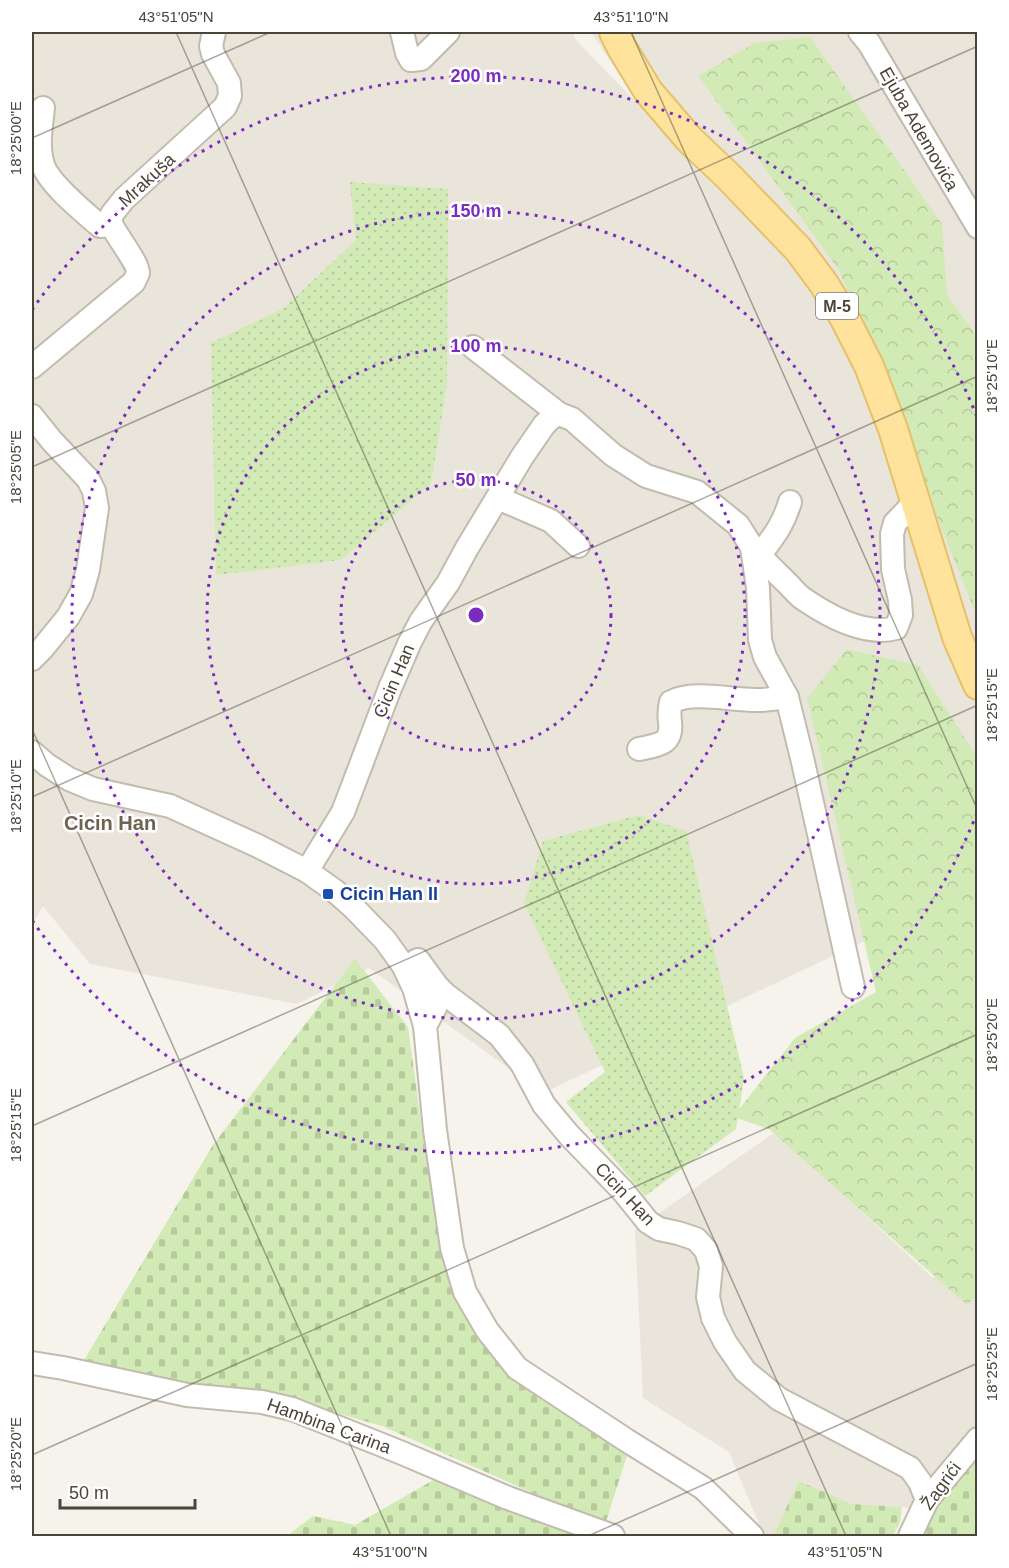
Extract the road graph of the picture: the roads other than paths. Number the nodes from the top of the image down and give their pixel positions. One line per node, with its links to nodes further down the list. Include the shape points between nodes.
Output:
1 (214, 32): 7 (street, Mrakuša, via 213,54 229,82 230,96 225,107 124,199 112,214)
2 (402, 32): 3 (street, via 411,60 421,59)
3 (448, 32)
4 (614, 32): 14 (main road, M-5, via 648,92 798,249 824,284 869,366)
5 (860, 32): 8 (street, Ejuba Ademovića)
6 (43, 108): 7 (street, via 39,135 43,167 53,182 100,226)
7 (111, 225): 10 (street, Mrakuša, via 135,263 138,272 134,282)
8 (978, 227)
9 (473, 347): 11 (street)
10 (32, 367)
11 (559, 414): 13 (street, Cicin Han, via 544,425); 17 (street, via 572,419 613,455 646,476 697,492 738,525)
12 (32, 416): 18 (street, via 88,479 97,508 81,594 68,617)
13 (498, 498): 16 (street, via 551,521); 23 (street, Cicin Han, via 410,642 343,812)
14 (915, 501): 17 (street, via 895,523 892,534 901,615 896,628 877,630 837,619 803,599); 19 (main road, M-5, via 957,637)
15 (790, 502): 17 (street, via 780,529)
16 (578, 546)
17 (756, 551): 20 (street, via 760,640)
18 (32, 659)
19 (978, 685)
20 (787, 697): 21 (street, via 678,699 671,702 669,709 671,730 667,740); 24 (street)
21 (639, 749)
22 (32, 752): 23 (street, Cicin Han, via 69,779 93,789 170,806)
23 (307, 871): 25 (street, Cicin Han, via 335,891 385,940 414,988)
24 (853, 987)
25 (425, 1026): 28 (street, Cicin Han, via 436,1004 418,960 445,994 500,1035 544,1105 648,1222 696,1239 706,1250 711,1266 708,1297 713,1318 745,1371 779,1399 910,1468); 30 (street, Cicin Han, via 452,1248 465,1292 487,1330 517,1368 703,1488)
26 (32, 1363): 29 (street, Hambina Carina, via 188,1395 292,1409 508,1498)
27 (978, 1439): 28 (street, Žagrići)
28 (927, 1500): 31 (street, Žagrići)
29 (613, 1536)
30 (752, 1536)
31 (910, 1536)

